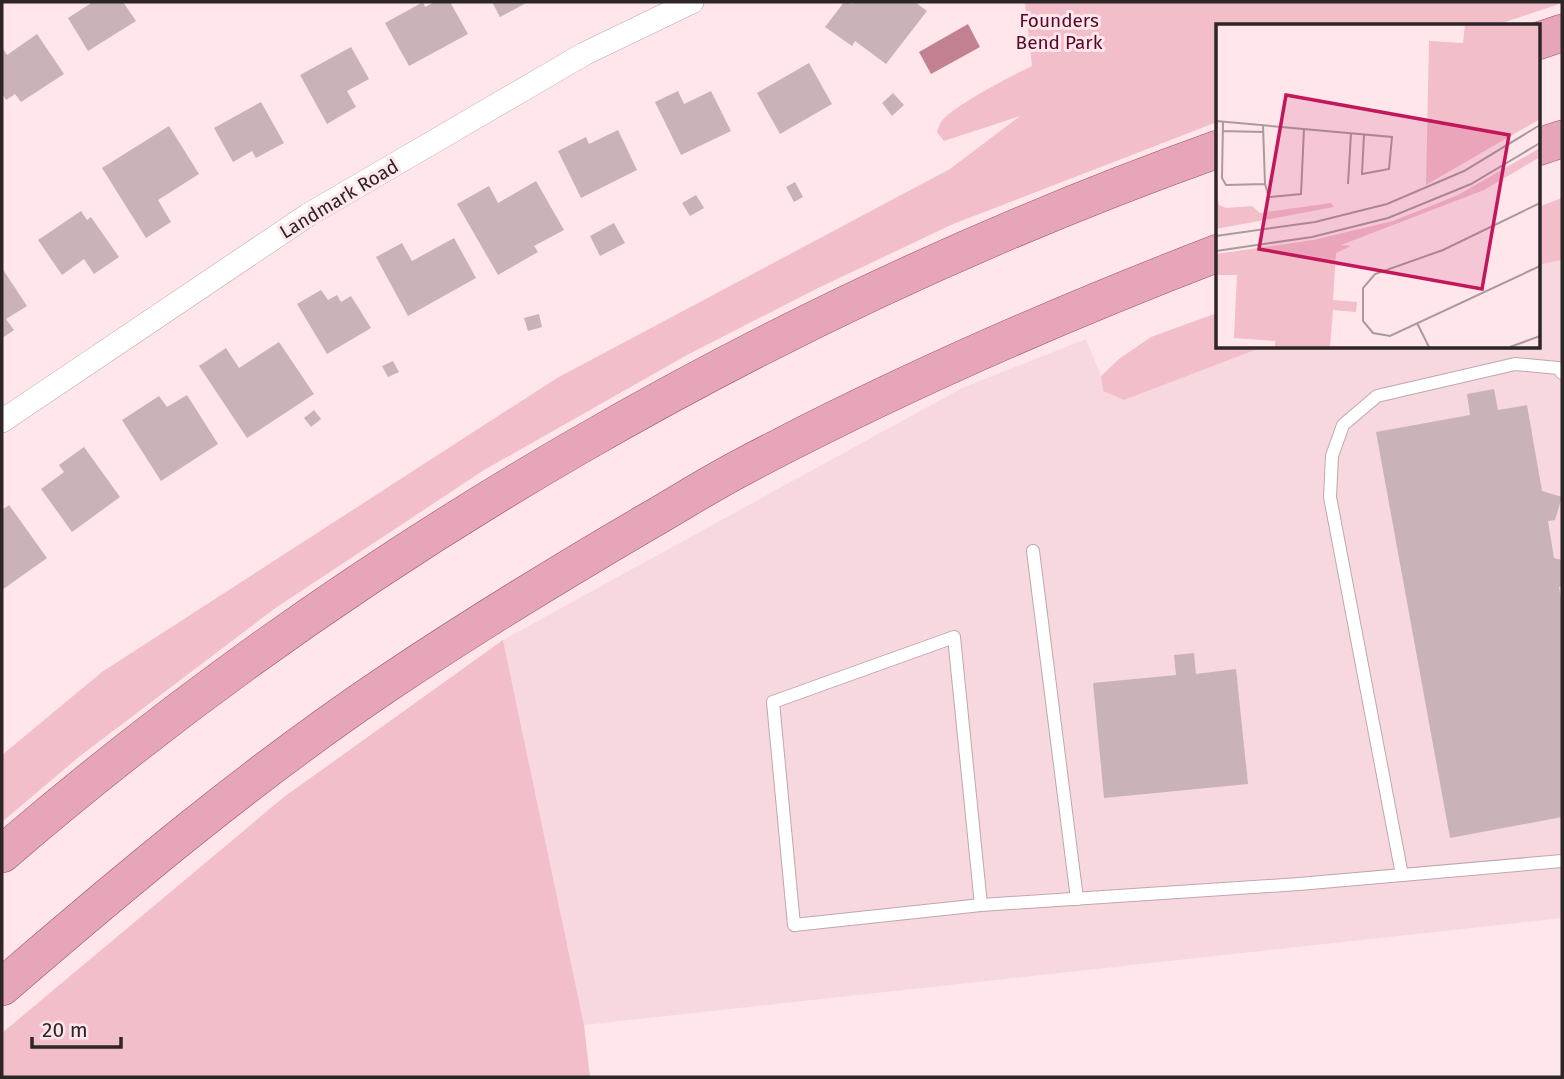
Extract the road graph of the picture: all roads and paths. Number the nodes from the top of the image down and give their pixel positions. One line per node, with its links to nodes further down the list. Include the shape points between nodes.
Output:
1 (691, 2): 9 (street, Landmark Road, via 584,54 308,215)
2 (1562, 33): 3 (main road)
3 (1540, 40)
4 (1562, 139): 5 (main road)
5 (1540, 146)
6 (1216, 149): 11 (main road, via 933,264 723,366 621,422 416,545 307,619 95,778)
7 (1216, 253): 16 (main road, via 902,387 745,465 595,552 383,687 279,763 126,880)
8 (1562, 373): 13 (lane, via 1558,368 1515,364 1377,396 1343,425 1332,456 1330,497)
9 (2, 421)
10 (1033, 551): 14 (lane)
11 (2, 855)
12 (1562, 861): 13 (lane)
13 (1402, 875): 14 (lane)
14 (1077, 899): 15 (lane)
15 (981, 905): 15 (lane, via 794,925 773,702 954,637)
16 (2, 987)

